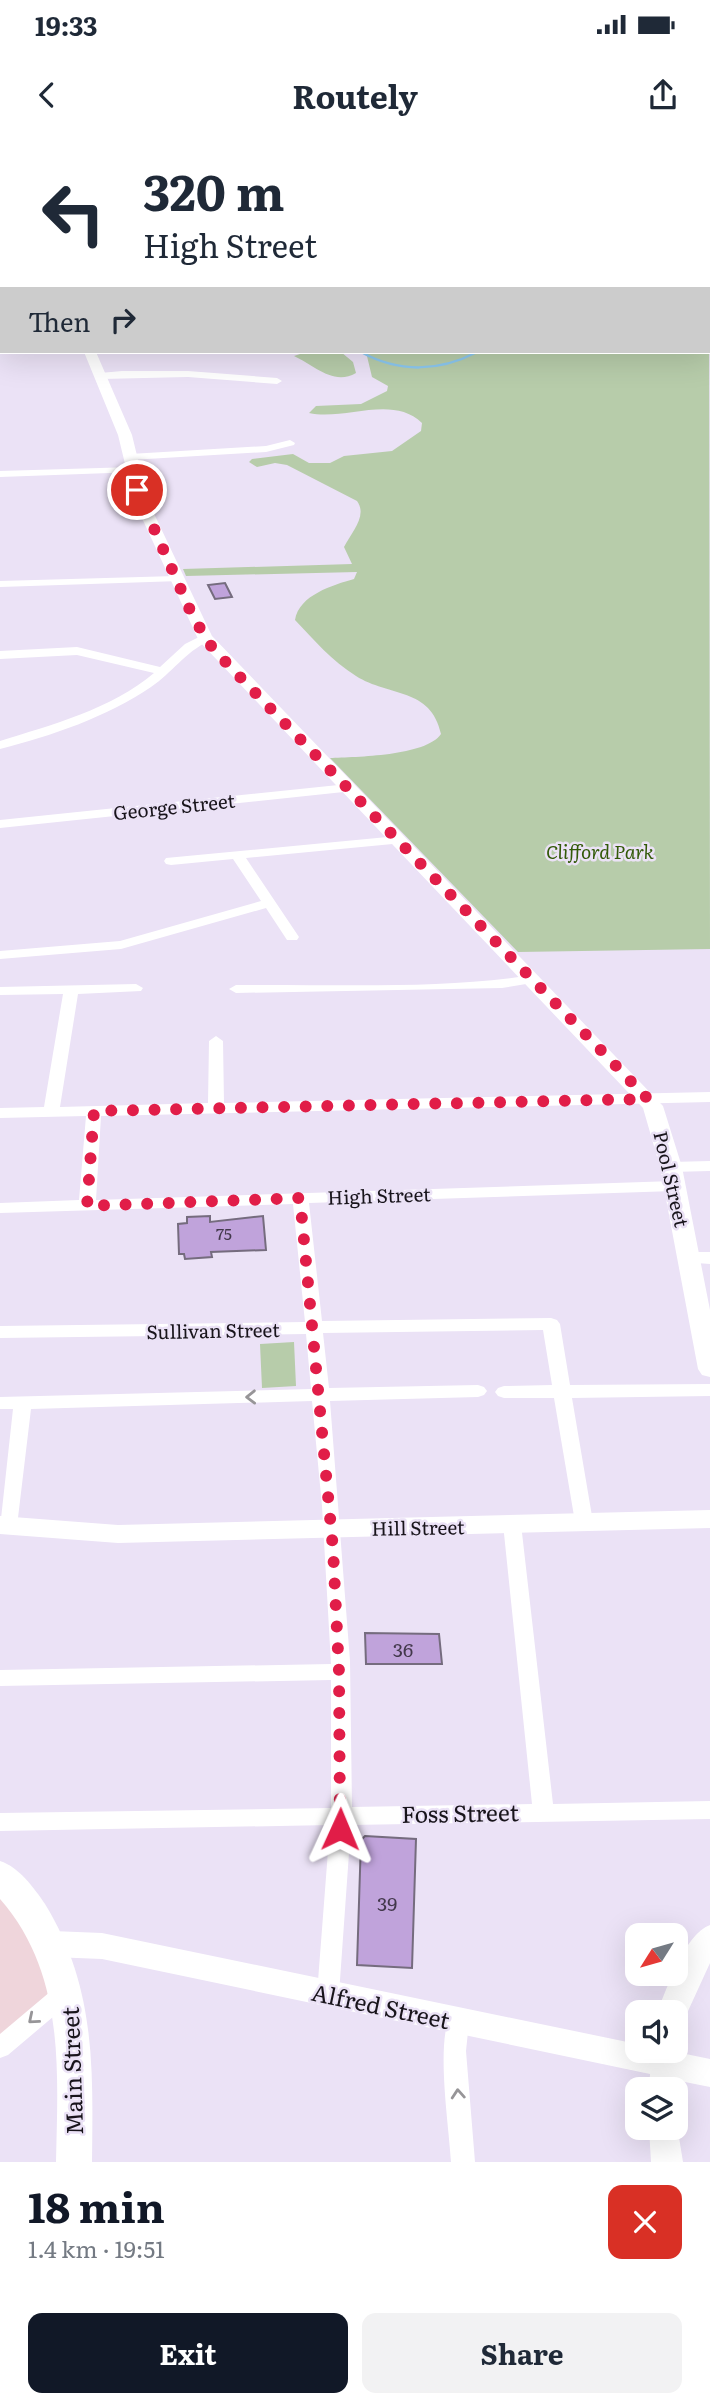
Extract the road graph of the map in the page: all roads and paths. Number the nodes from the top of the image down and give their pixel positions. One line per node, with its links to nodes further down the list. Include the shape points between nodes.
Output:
1 (91, 354): 2 (main road, Pool Street)
2 (100, 376): 3 (street, via 219,374); 5 (main road, Pool Street, via 122,426)
3 (276, 381)
4 (290, 443): 5 (street)
5 (131, 463): 6 (street); 7 (main road, Pool Street, via 141,501)
6 (0, 474)
7 (176, 579): 8 (street); 9 (main road, Pool Street)
8 (0, 584)
9 (205, 638): 11 (street, via 192,644); 13 (main road, Pool Street)
10 (0, 654): 11 (street, via 77,652)
11 (164, 672): 12 (street, via 108,706)
12 (0, 744)
13 (348, 788): 14 (street, George Street); 15 (main road, Pool Street)
14 (0, 824)
15 (398, 840): 16 (street); 21 (main road, Pool Street)
16 (236, 854): 17 (street); 18 (street)
17 (171, 861)
18 (269, 903): 19 (street); 20 (street, via 121,945)
19 (292, 937)
20 (0, 956)
21 (533, 979): 23 (street, via 400,988); 28 (main road, Pool Street)
22 (136, 988): 25 (street)
23 (236, 989)
24 (0, 991): 25 (street)
25 (71, 991): 31 (street)
26 (216, 1041): 29 (street)
27 (710, 1097): 28 (street)
28 (648, 1099): 29 (street); 34 (main road, Pool Street)
29 (216, 1108): 30 (street)
30 (94, 1111): 31 (street); 37 (street)
31 (51, 1112): 32 (street)
32 (0, 1113)
33 (710, 1166): 34 (street)
34 (671, 1167): 35 (main road, Pool Street)
35 (674, 1186): 36 (street, High Street); 39 (main road, Pool Street)
36 (300, 1198): 37 (street, High Street); 41 (street)
37 (87, 1206): 38 (street, High Street)
38 (0, 1208)
39 (689, 1258): 40 (street); 43 (main road, Pool Street)
40 (710, 1258)
41 (313, 1328): 42 (street, Sullivan Street); 46 (street, Sullivan Street, via 551,1324); 48 (street)
42 (0, 1332)
43 (710, 1369)
44 (710, 1390): 46 (street)
45 (478, 1391): 48 (street)
46 (564, 1391): 47 (street); 52 (street)
47 (503, 1392)
48 (320, 1395): 49 (street, one-way to 49); 55 (street)
49 (23, 1402): 50 (street); 54 (street)
50 (0, 1403)
51 (710, 1519): 52 (main road, Hill Street)
52 (584, 1522): 53 (main road, Hill Street)
53 (512, 1524): 55 (main road, Hill Street); 59 (street)
54 (4, 1526): 55 (main road, Hill Street, via 118,1534)
55 (331, 1529): 56 (street)
56 (339, 1672): 57 (street); 60 (street)
57 (0, 1678)
58 (710, 1810): 59 (street, Foss Street)
59 (542, 1811): 60 (street, Foss Street)
60 (341, 1814): 61 (street, Foss Street); 66 (street)
61 (0, 1822)
62 (0, 1875): 64 (main road, Main Street, via 35,1914)
63 (710, 1938): 67 (main road)
64 (52, 1944): 65 (main road, Main Street); 66 (main road, Alfred Street, via 102,1946)
65 (67, 1991): 69 (street, one-way to 69); 73 (main road, Main Street, via 72,2019)
66 (328, 1994): 68 (main road, Alfred Street)
67 (677, 2000)
68 (458, 2022): 70 (main road, Alfred Street); 74 (street, one-way to 68, via 455,2051)
69 (0, 2048)
70 (665, 2068): 71 (main road, Alfred Street)
71 (710, 2073)
72 (665, 2140): 75 (main road)
73 (74, 2162)
74 (463, 2162)
75 (667, 2162)

